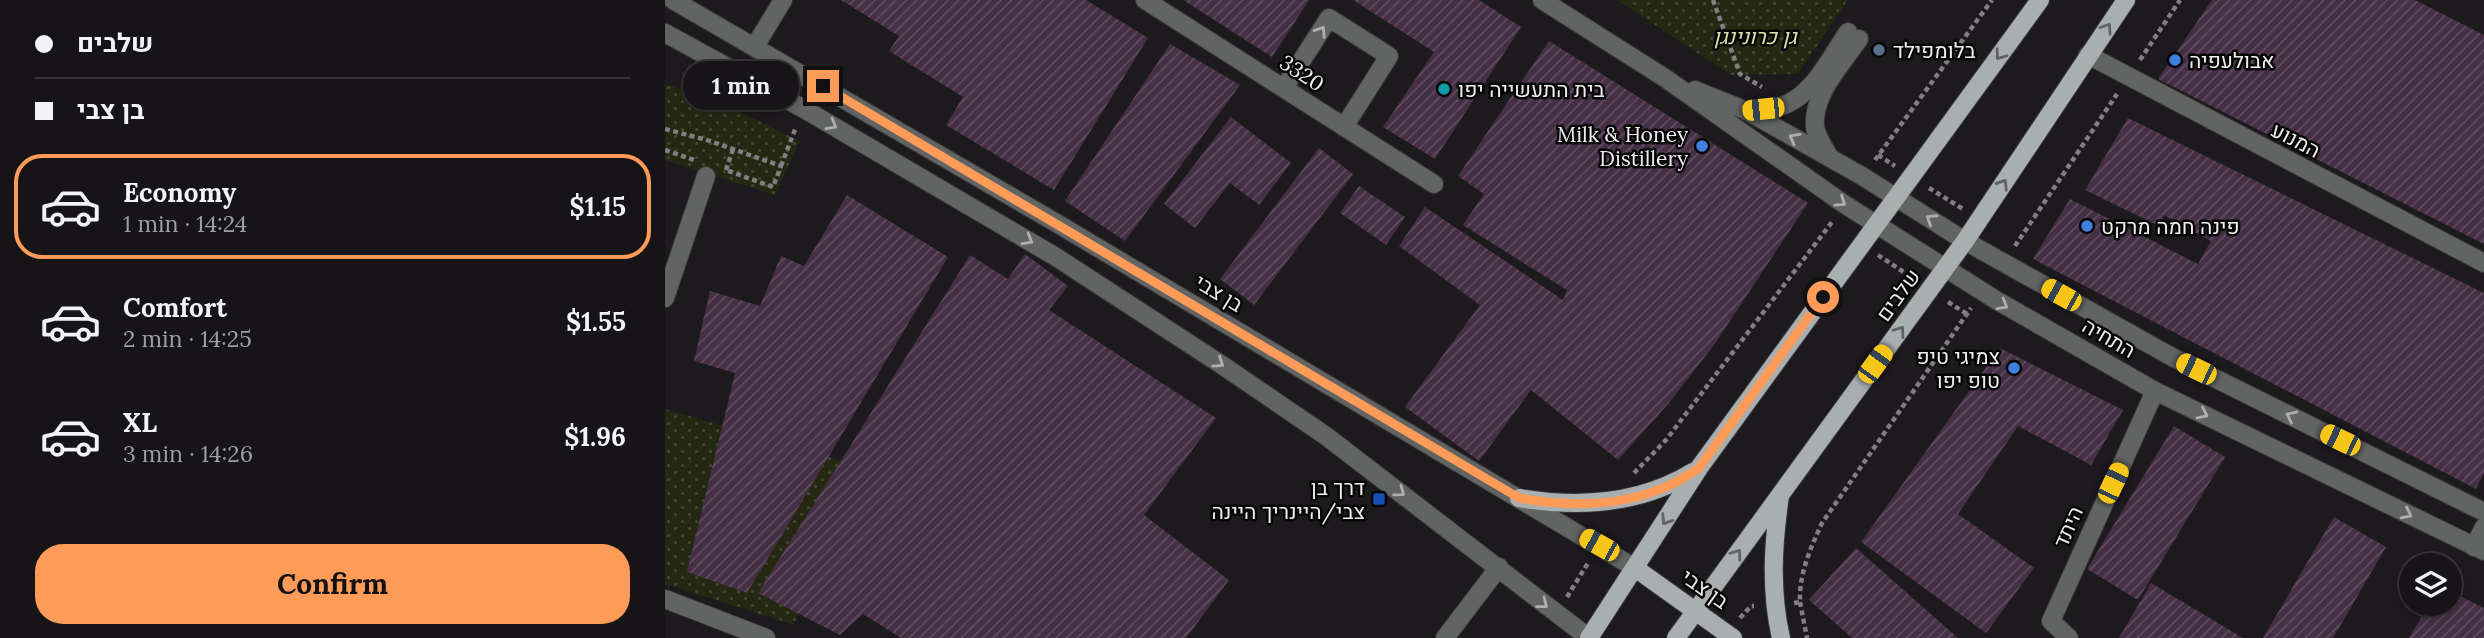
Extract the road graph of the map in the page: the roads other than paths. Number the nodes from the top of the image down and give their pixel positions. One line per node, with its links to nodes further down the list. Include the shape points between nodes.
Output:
1 (673, 0): 8 (street, בן צבי)
2 (783, 0): 8 (street)
3 (1145, 0): 11 (street, 3320)
4 (1542, 0): 10 (street, התחיה)
5 (2040, 0): 17 (main road, one-way to 17)
6 (2126, 0): 9 (main road, שלבים, one-way to 6)
7 (665, 33): 30 (street, one-way to 30, via 804,108 1056,257 1326,436)
8 (754, 46): 26 (street, בן צבי)
9 (2088, 55): 19 (main road, שלבים, one-way to 9); 20 (street, המנוע)
10 (1665, 78): 12 (street, התחיה); 18 (street, התחיה, one-way to 18)
11 (1284, 88): 13 (street, 3320); 13 (street, one-way to 13, via 1329,18 1389,56)
12 (1747, 111): 14 (street, התחיה, one-way to 12); 14 (street, via 1798,99 1854,35 1818,107 1815,128)
13 (1344, 127): 16 (street, 3320)
14 (1829, 157): 17 (street, התחיה)
15 (707, 168): 22 (street)
16 (1434, 184)
17 (1896, 196): 18 (main road); 19 (street, התחיה, one-way to 17)
18 (1876, 225): 21 (street, התחיה); 24 (main road)
19 (1965, 241): 21 (main road, שלבים); 27 (street, התחיה, one-way to 19, via 2172,357)
20 (2484, 263)
21 (1945, 270): 23 (street, התחיה, one-way to 23); 25 (main road, שלבים, one-way to 21)
22 (665, 298)
23 (2155, 391): 29 (street, התחיה, one-way to 29); 40 (street, היתד, via 2051,621)
24 (1699, 468): 26 (main road, via 1671,485 1611,501 1553,504); 31 (main road, one-way to 31)
25 (1780, 494): 33 (main road, שלבים, one-way to 25); 39 (main road, via 1774,538 1775,605)
26 (1519, 498): 31 (street, בן צבי)
27 (2484, 512)
28 (2484, 527): 29 (street)
29 (2479, 549)
30 (1499, 567): 36 (street); 37 (street, one-way to 37)
31 (1635, 568): 33 (main road, בן צבי); 37 (main road)
32 (665, 598): 35 (street)
33 (1697, 610): 34 (main road, בן צבי); 38 (main road, שלבים)
34 (1731, 636)
35 (766, 638)
36 (1445, 638)
37 (1589, 638)
38 (1676, 638)
39 (1781, 638)
40 (2069, 638)

